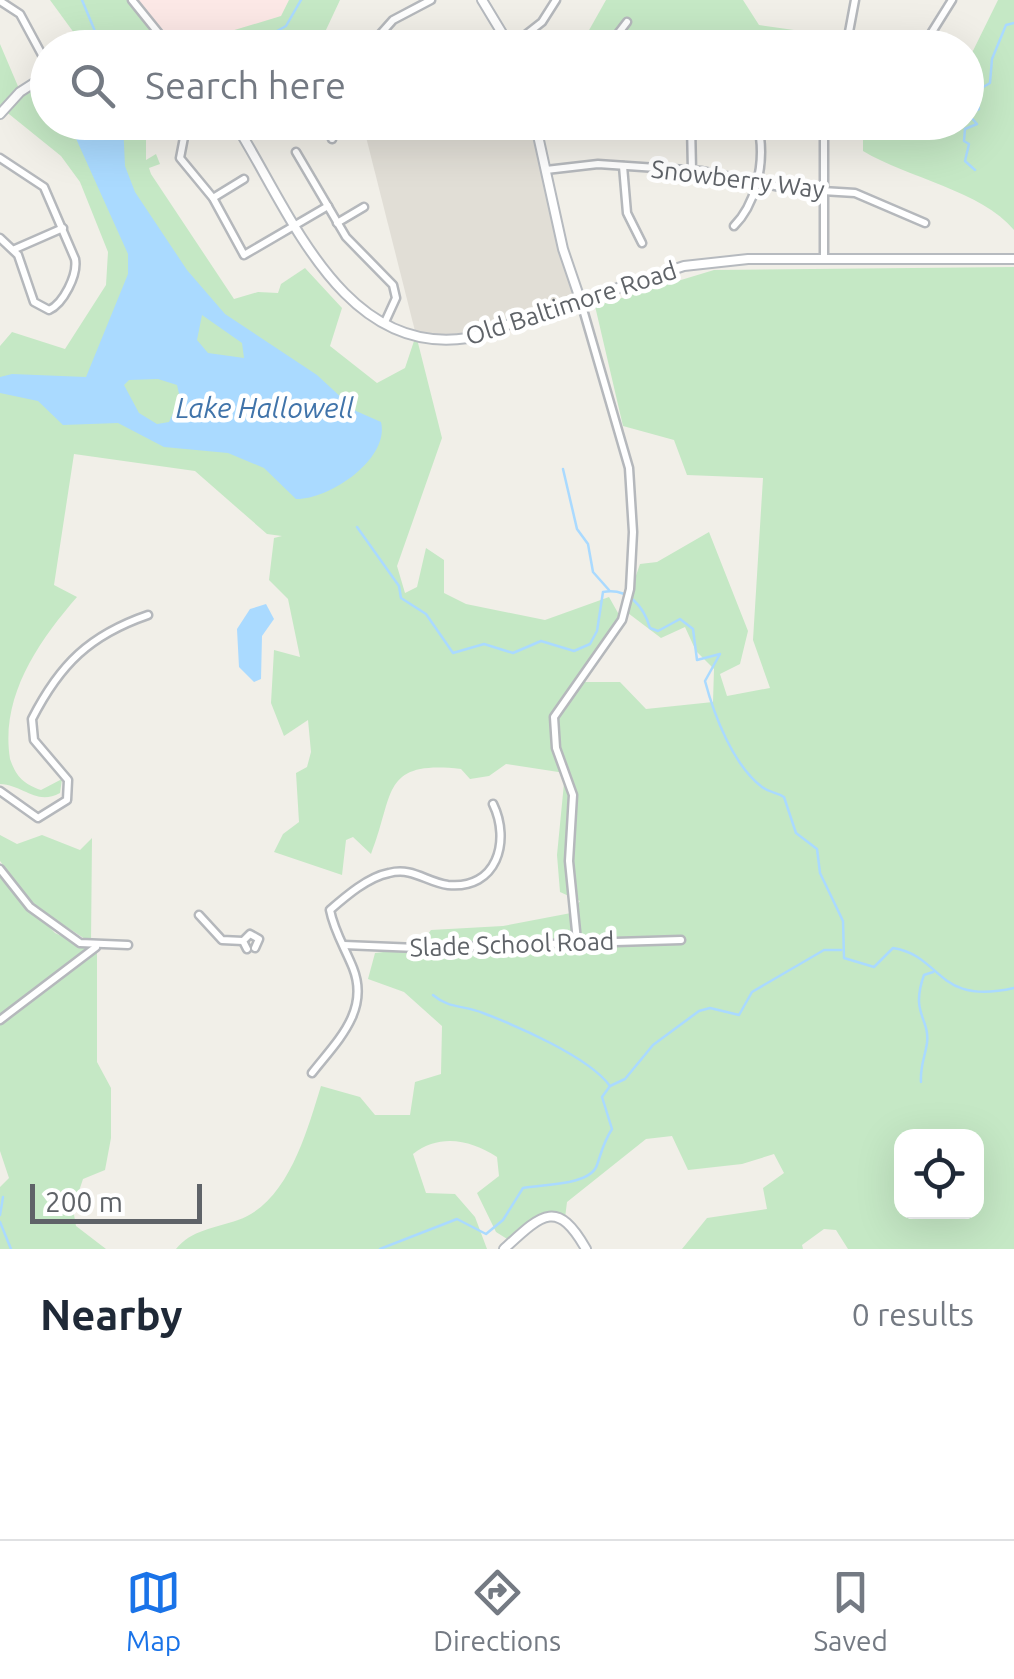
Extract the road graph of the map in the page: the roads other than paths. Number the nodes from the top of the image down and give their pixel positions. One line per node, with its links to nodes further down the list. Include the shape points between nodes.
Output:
1 (0, 0): 16 (street, via 20,14)
2 (132, 0): 9 (street)
3 (430, 0): 10 (street)
4 (482, 0): 11 (street)
5 (556, 0): 12 (street)
6 (855, 0): 14 (street)
7 (952, 0): 15 (street)
8 (627, 22): 13 (street)
9 (157, 30)
10 (384, 30)
11 (500, 30)
12 (532, 30)
13 (621, 30)
14 (850, 30)
15 (933, 30)
16 (30, 33)
17 (30, 86): 18 (street)
18 (0, 114)
19 (183, 140): 33 (street, via 180,158)
20 (245, 140): 38 (street, Old Baltimore Road)
21 (538, 140): 28 (street)
22 (691, 140): 29 (street)
23 (760, 140): 31 (street)
24 (824, 140): 32 (street)
25 (296, 152): 34 (street)
26 (0, 158): 40 (street, via 44,187)
27 (624, 166): 28 (street, Snowberry Way); 29 (street, Snowberry Way); 42 (street, via 627,214)
28 (544, 170): 46 (street)
29 (692, 171): 31 (street, Snowberry Way)
30 (244, 179): 33 (street)
31 (756, 182): 32 (street, Snowberry Way); 39 (street, via 746,214)
32 (823, 191): 37 (street, Snowberry Way, via 855,193); 44 (street)
33 (213, 198): 38 (street, via 244,255)
34 (328, 206): 36 (street); 38 (street)
35 (364, 207): 36 (street)
36 (337, 222): 47 (street, via 396,291)
37 (925, 223)
38 (295, 226): 47 (street, Old Baltimore Road, via 327,277)
39 (734, 226)
40 (63, 228): 43 (street); 43 (street, via 77,270 52,310 34,302)
41 (0, 238): 43 (street)
42 (642, 243)
43 (14, 249)
44 (824, 257): 45 (street, Old Baltimore Road); 46 (street, Old Baltimore Road, via 684,266)
45 (1014, 258)
46 (580, 299): 47 (street, Old Baltimore Road, via 452,341); 54 (street, via 629,468 633,532 627,597 615,632 554,717 556,748 574,795 569,861)
47 (385, 322)
48 (148, 615): 49 (street, via 82,648 32,719 34,740 68,780 67,800 38,818)
49 (0, 791)
50 (494, 804): 56 (street, via 502,842 485,874 452,885 413,872 379,876 330,910)
51 (0, 869): 57 (street, via 49,923)
52 (200, 915): 58 (street, via 222,940)
53 (681, 940): 54 (street, Slade School Road)
54 (577, 941): 56 (street, Slade School Road)
55 (128, 945): 57 (street)
56 (344, 945): 60 (street, via 358,1008)
57 (97, 946): 59 (street)
58 (248, 946)
59 (0, 1020)
60 (312, 1073)
61 (504, 1249): 62 (street, via 555,1215 571,1222)
62 (586, 1249)

